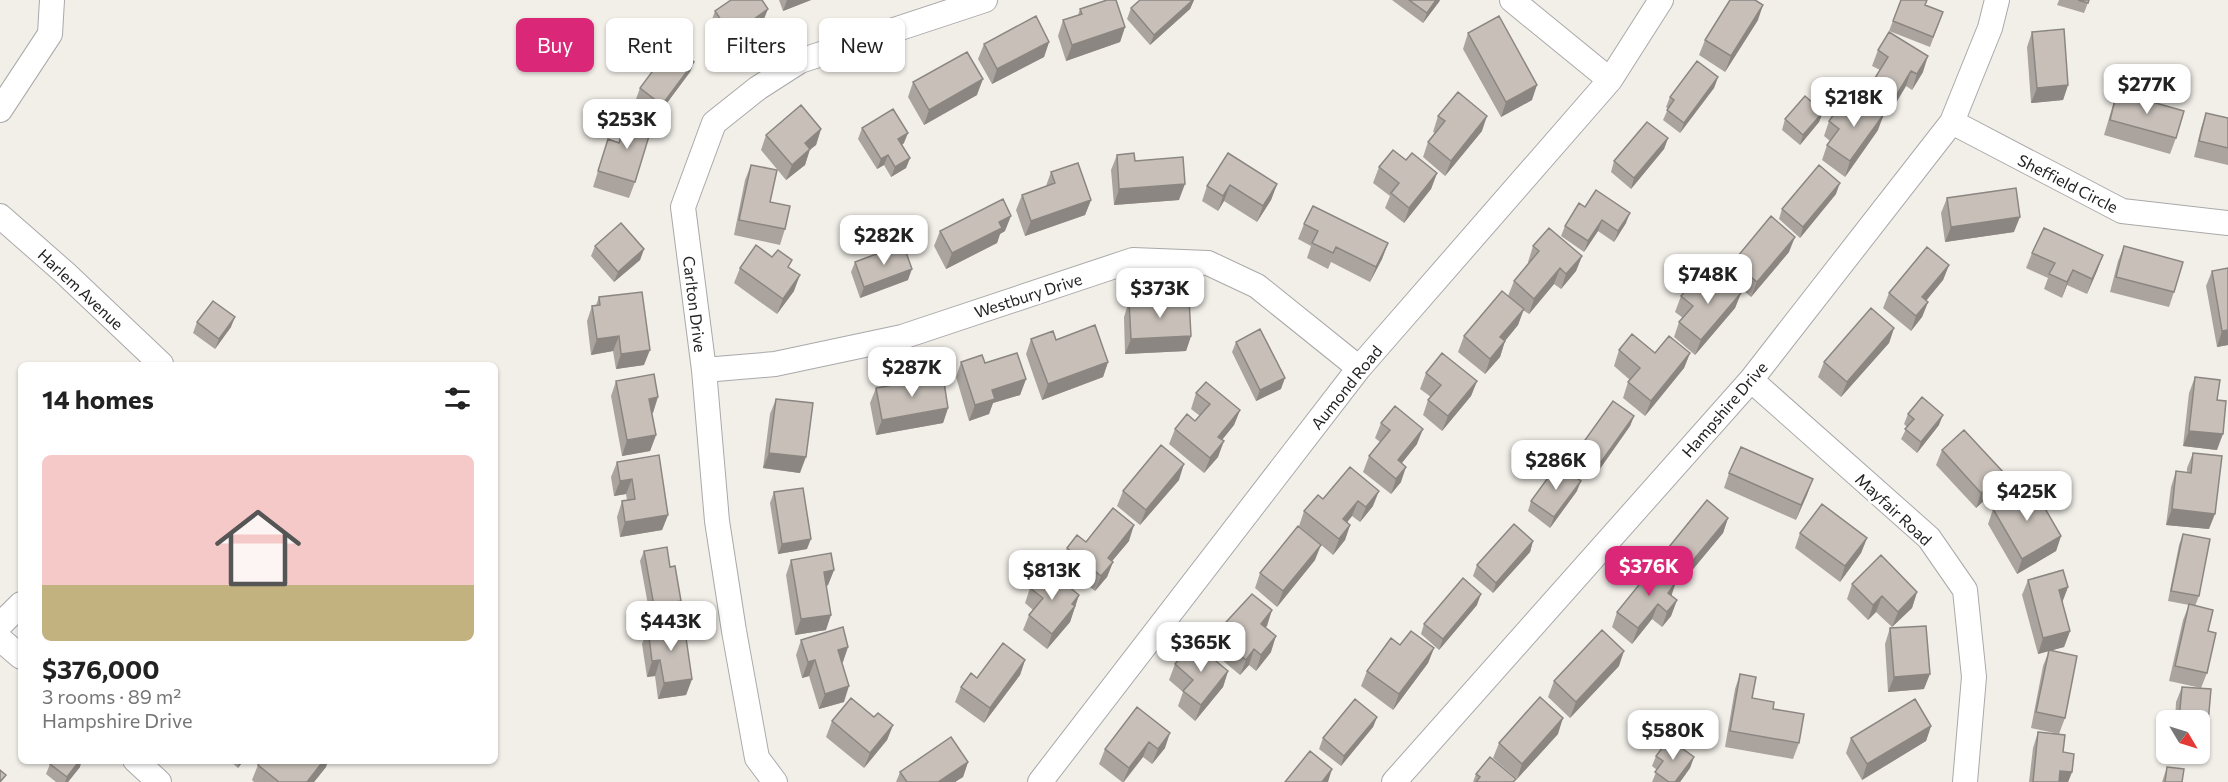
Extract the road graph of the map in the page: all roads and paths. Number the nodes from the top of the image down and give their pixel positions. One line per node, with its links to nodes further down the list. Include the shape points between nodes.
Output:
1 (52, 0): 7 (street, via 50,34)
2 (985, 0): 13 (street, Carlton Drive, via 800,61 714,123 683,207)
3 (1512, 0): 6 (street)
4 (1661, 0): 6 (street, Aumond Road)
5 (1997, 0): 8 (street, Hampshire Drive)
6 (1610, 80): 12 (street, Aumond Road)
7 (0, 110)
8 (1952, 122): 10 (street, Sheffield Circle, via 2122,211); 14 (street, Hampshire Drive)
9 (0, 216): 11 (street, Harlem Avenue)
10 (2228, 223)
11 (159, 362)
12 (1359, 368): 13 (street, Westbury Drive, via 1257,286 1228,272 1208,263 1133,260 902,337 775,364); 22 (street, Aumond Road)
13 (704, 370): 21 (street, Carlton Drive, via 717,521 747,713 757,758)
14 (1751, 380): 23 (street, Hampshire Drive); 24 (street, Mayfair Road, via 1929,538 1965,590 1974,677)
15 (18, 607): 16 (street)
16 (0, 625)
17 (0, 639): 18 (street)
18 (18, 654)
19 (139, 764): 20 (street)
20 (159, 782)
21 (775, 782)
22 (1040, 782)
23 (1394, 782)
24 (1965, 782)

